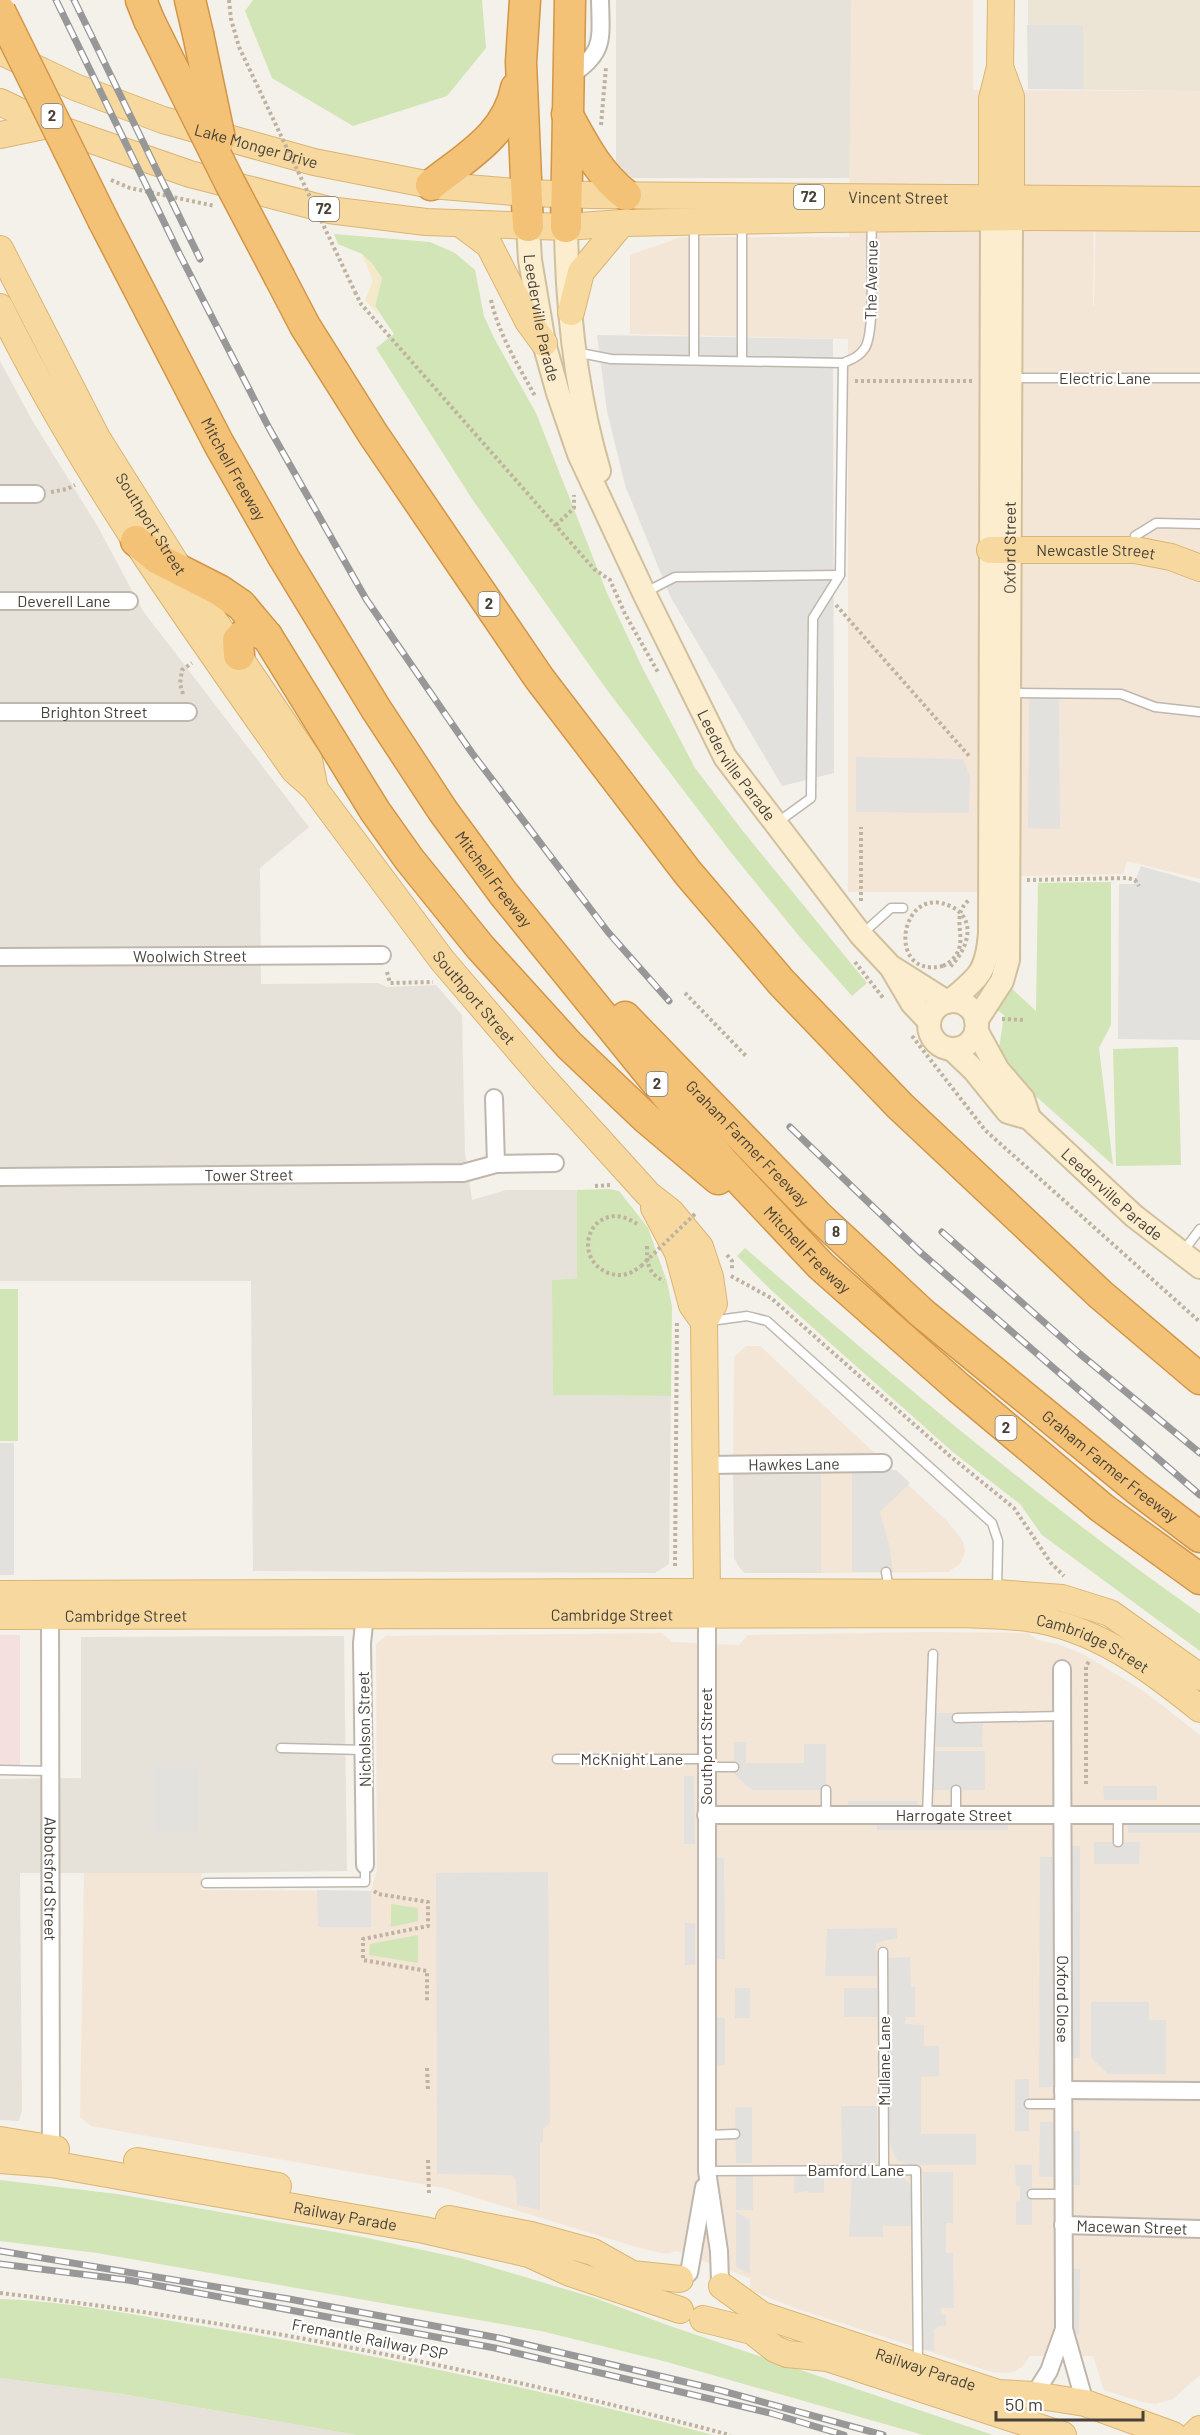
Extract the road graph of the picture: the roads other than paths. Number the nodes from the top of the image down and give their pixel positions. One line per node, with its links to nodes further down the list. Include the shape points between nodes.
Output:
1 (190, 0): 15 (highway, bridge)
2 (525, 0): 9 (highway)
3 (570, 0): 10 (highway)
4 (600, 0): 10 (street, via 598,48 589,63)
5 (1001, 0): 20 (main road, Oxford Street, via 1000,68 992,99)
6 (145, 10): 15 (highway, 2, bridge)
7 (0, 11): 61 (highway, Mitchell Freeway / 2, bridge, via 219,444 376,709)
8 (0, 51): 16 (main road, Lake Monger Drive / 72, via 75,87 163,120 314,162)
9 (521, 62): 16 (highway, via 507,118 495,133); 17 (highway)
10 (567, 78): 12 (highway)
11 (0, 102): 13 (main road, 72)
12 (567, 114): 18 (highway); 21 (highway)
13 (48, 125): 14 (main road); 26 (main road, 72, via 190,174 329,210)
14 (0, 135)
15 (230, 183): 80 (highway, 2, bridge, via 305,326 373,434 539,678 688,873 782,983 900,1106 1101,1295)
16 (431, 185): 17 (main road, Lake Monger Drive / 72)
17 (526, 193): 18 (main road, Vincent Street / 72); 27 (highway)
18 (566, 194): 21 (main road, Vincent Street / 72); 28 (highway)
19 (1200, 200): 20 (main road, Vincent Street / 72)
20 (1002, 208): 22 (main road, Vincent Street / 72); 23 (main road, Vincent Street / 72, via 1041,217); 24 (main road, Vincent Street / 72); 37 (main road, Oxford Street); 45 (main road, Oxford Street)
21 (624, 209): 22 (main road, Vincent Street / 72); 25 (main road, Vincent Street / 72); 28 (main road, Vincent Street / 72); 31 (main road, via 581,272)
22 (742, 209): 24 (main road, Vincent Street / 72); 25 (main road, Vincent Street / 72); 35 (lane)
23 (1200, 218)
24 (873, 219): 36 (lane, The Avenue, via 868,341 859,356)
25 (694, 222): 34 (lane)
26 (461, 224): 27 (main road, 72); 32 (main road, via 489,245 528,321)
27 (528, 226): 28 (main road, Vincent Street / 72); 32 (main road, Leederville Parade)
28 (566, 227): 31 (main road, Leederville Parade)
29 (0, 249): 48 (main road, Southport Street, via 97,438)
30 (0, 307): 44 (main road, Southport Street, via 93,475)
31 (571, 312): 33 (main road, Leederville Parade)
32 (544, 343): 43 (main road, Leederville Parade, via 579,454)
33 (575, 352): 34 (lane, via 611,359); 43 (main road, Leederville Parade, via 593,450)
34 (694, 360): 35 (lane)
35 (742, 361): 36 (lane)
36 (843, 363): 49 (lane)
37 (1009, 378): 38 (lane, Electric Lane); 45 (main road, Oxford Street)
38 (1200, 378)
39 (0, 494): 40 (street)
40 (36, 494)
41 (1200, 524): 42 (lane, via 1156,523)
42 (1135, 536): 45 (main road, Newcastle Street); 46 (main road, Newcastle Street)
43 (619, 539): 50 (main road, Leederville Parade)
44 (136, 541): 48 (highway); 59 (main road, Southport Street, via 294,770)
45 (1000, 543): 47 (main road, Newcastle Street, via 1135,550); 55 (main road, Oxford Street); 67 (main road, Oxford Street, via 988,959 976,979)
46 (1200, 550)
47 (1200, 568)
48 (182, 573): 53 (highway, via 241,605); 54 (main road, Southport Street)
49 (840, 575): 50 (lane, via 675,577); 60 (lane, via 813,618 811,798)
50 (644, 593): 60 (main road, Leederville Parade, via 725,757)
51 (0, 601): 52 (street, Deverell Lane)
52 (129, 601)
53 (267, 636): 54 (highway, via 254,630 244,633 238,640); 78 (highway, via 375,811 480,947 569,1045)
54 (239, 655): 59 (main road, Southport Street, via 309,760)
55 (1009, 693): 58 (lane, via 1121,694 1155,707); 69 (main road, Oxford Street, via 1008,960)
56 (0, 712): 57 (street, Brighton Street)
57 (188, 712)
58 (1200, 712)
59 (314, 788): 79 (main road, Southport Street, via 442,960 543,1078 700,1247 714,1304)
60 (776, 824): 63 (main road, Leederville Parade)
61 (502, 893): 78 (highway, Mitchell Freeway / 2, via 664,1094); 83 (highway, Graham Farmer Freeway / 8, via 818,1216 922,1313)
62 (903, 908): 63 (lane, via 891,908)
63 (861, 935): 66 (main road, Leederville Parade)
64 (382, 955): 65 (street, Woolwich Street)
65 (0, 957)
66 (890, 966): 67 (main road, Leederville Parade); 68 (main road, Leederville Parade, via 912,1003)
67 (948, 1002): 68 (main road, via 935,1009); 69 (main road, via 957,1001 970,1008)
68 (929, 1021): 70 (main road, via 934,1040)
69 (982, 1021): 70 (main road, via 967,1044); 72 (main road, Leederville Parade, via 998,1070 1023,1099)
70 (952, 1049): 72 (main road, Leederville Parade, via 975,1070 1008,1112)
71 (494, 1098): 74 (street)
72 (1029, 1118): 77 (main road, Leederville Parade, via 1134,1216)
73 (555, 1163): 74 (street, Tower Street)
74 (496, 1164): 75 (street, Tower Street, via 463,1173)
75 (0, 1177)
76 (1200, 1229): 77 (lane)
77 (1191, 1260)
78 (821, 1266): 84 (highway, Mitchell Freeway / 2, via 1102,1508)
79 (704, 1322): 81 (main road, Southport Street); 89 (lane, via 747,1316 767,1321 992,1523 998,1541)
80 (1200, 1379)
81 (706, 1465): 82 (street, Hawkes Lane); 87 (main road, Southport Street)
82 (875, 1465)
83 (1200, 1537)
84 (1200, 1579)
85 (0, 1594): 88 (main road, Cambridge Street)
86 (366, 1604): 87 (main road, Cambridge Street); 88 (main road, Cambridge Street); 98 (street, Nicholson Street, via 362,1643)
87 (707, 1604): 89 (main road, Cambridge Street); 89 (main road, Cambridge Street, via 888,1583); 100 (street, Southport Street)
88 (50, 1605): 90 (main road, Cambridge Street); 103 (street, Abbotsford Street)
89 (997, 1605): 93 (main road, Cambridge Street, via 1062,1598 1110,1613); 94 (main road, Cambridge Street, via 1099,1639)
90 (0, 1616)
91 (933, 1654): 111 (lane)
92 (1062, 1669): 95 (street, Oxford Close)
93 (1200, 1677)
94 (1200, 1709)
95 (1062, 1716): 96 (lane); 107 (street, Oxford Close)
96 (957, 1718)
97 (281, 1748): 98 (lane)
98 (364, 1750): 114 (street, Nicholson Street)
99 (557, 1760): 100 (lane, McKnight Lane)
100 (706, 1763): 101 (lane, McKnight Lane); 106 (street, Southport Street)
101 (734, 1767)
102 (0, 1770): 103 (lane)
103 (50, 1771): 123 (street, Abbotsford Street)
104 (826, 1790): 110 (lane)
105 (956, 1791): 112 (lane)
106 (706, 1815): 110 (street, Harrogate Street); 121 (street, Southport Street)
107 (1063, 1815): 108 (street, Harrogate Street); 112 (street, Harrogate Street); 118 (street, Oxford Close)
108 (1118, 1815): 109 (street, Harrogate Street); 113 (lane)
109 (1200, 1815)
110 (826, 1816): 111 (street, Harrogate Street)
111 (927, 1816): 112 (street, Harrogate Street)
112 (956, 1816)
113 (1118, 1842)
114 (365, 1873): 115 (lane)
115 (206, 1883)
116 (883, 1952): 125 (lane, Mullane Lane)
117 (1200, 2091): 118 (street)
118 (1063, 2097): 119 (lane); 128 (street, Oxford Close)
119 (1029, 2104)
120 (735, 2134): 121 (lane)
121 (707, 2135): 126 (street, Southport Street)
122 (0, 2140): 123 (main road, Railway Parade)
123 (51, 2156): 124 (main road, Railway Parade); 131 (main road, Railway Parade, via 193,2169 531,2235 593,2252 632,2274); 133 (main road, Railway Parade, via 529,2254 570,2273)
124 (0, 2160)
125 (884, 2170): 126 (lane, Bamford Lane); 136 (lane, Bamford Lane, via 916,2170)
126 (707, 2171): 131 (street, Southport Street); 132 (street, Southport Street)
127 (1032, 2194): 128 (lane)
128 (1063, 2194): 129 (street, Oxford Close)
129 (1063, 2225): 130 (street, Macewan Street); 135 (street, Oxford Close)
130 (1200, 2229)
131 (685, 2276): 132 (main road, via 696,2271 710,2273); 133 (main road, via 675,2294)
132 (721, 2284): 134 (main road, via 720,2307); 136 (main road, Railway Parade, via 762,2314)
133 (680, 2310): 134 (main road, via 690,2318)
134 (703, 2319): 140 (main road, Railway Parade, via 752,2331 787,2354 827,2358)
135 (1064, 2329): 137 (street, Oxford Close, via 1049,2371); 138 (street, Oxford Close)
136 (918, 2367): 137 (main road, Railway Parade, via 998,2393)
137 (1034, 2395): 138 (main road, Railway Parade)
138 (1085, 2403): 141 (main road, Railway Parade)
139 (1200, 2429): 142 (main road)
140 (1064, 2435)
141 (1173, 2435)
142 (1194, 2435)

